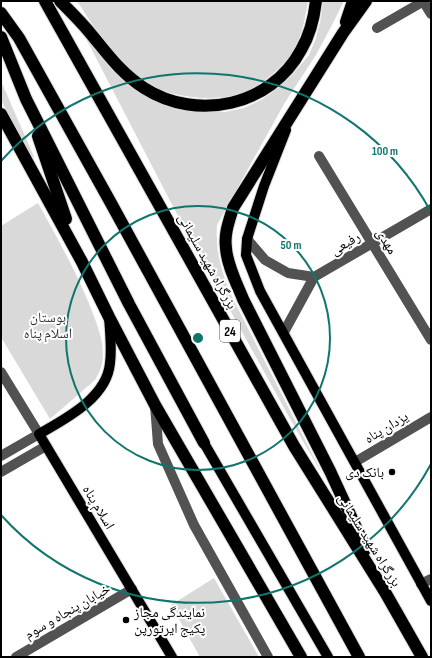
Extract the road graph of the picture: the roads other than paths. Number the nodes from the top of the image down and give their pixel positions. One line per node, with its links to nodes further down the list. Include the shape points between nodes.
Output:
1 (45, 1): 36 (highway, بزرگراه شهید سلیمانی / 24, via 294,446)
2 (60, 1): 3 (highway, via 86,28 115,65 145,89 181,103 219,106 252,96 280,77 301,51 309,33)
3 (316, 1)
4 (352, 1): 10 (highway)
5 (366, 1): 10 (highway)
6 (424, 1): 8 (street); 9 (street)
7 (1, 13): 43 (highway, via 19,38 112,205)
8 (431, 14)
9 (377, 28)
10 (343, 33): 14 (highway)
11 (1, 37): 12 (highway)
12 (26, 99): 19 (highway, via 56,194); 28 (highway, via 129,304)
13 (1, 114): 19 (highway)
14 (293, 114): 17 (main road, بزرگراه شهید سلیمانی, via 264,186); 36 (highway, via 233,208 227,228 226,249 243,299 330,471)
15 (319, 156): 18 (street, مهدی)
16 (431, 209): 18 (street, رفیعی)
17 (247, 239): 20 (street, via 264,260 288,273); 22 (main road, بزرگراه شهید سلیمانی, via 246,255 260,291)
18 (372, 243): 20 (street, رفیعی); 23 (street, مهدی)
19 (82, 262): 21 (highway)
20 (314, 277): 22 (street)
21 (109, 317): 25 (highway); 27 (main road, via 110,364 106,379 86,403)
22 (284, 332): 31 (main road, بزرگراه شهید سلیمانی)
23 (431, 340)
24 (1, 372): 27 (street, اسلام پناه)
25 (155, 405): 40 (street, via 158,444 191,518); 41 (highway)
26 (431, 417): 31 (street, یزدان پناه)
27 (39, 434): 29 (main road, اسلام پناه); 30 (street)
28 (204, 443): 42 (main road)
29 (46, 446): 32 (street); 35 (main road, اسلام پناه)
30 (1, 456)
31 (355, 462): 34 (main road, بزرگراه شهید سلیمانی)
32 (1, 472)
33 (431, 579): 34 (street)
34 (421, 584): 37 (main road, بزرگراه شهید سلیمانی)
35 (132, 589): 38 (street, خیابان پنجاه و سوم); 39 (main road, اسلام پناه)
36 (385, 592): 44 (highway, بزرگراه شهید سلیمانی / 24)
37 (431, 600)
38 (19, 656)
39 (172, 657)
40 (268, 657)
41 (301, 657)
42 (328, 657)
43 (359, 657)
44 (422, 657)

